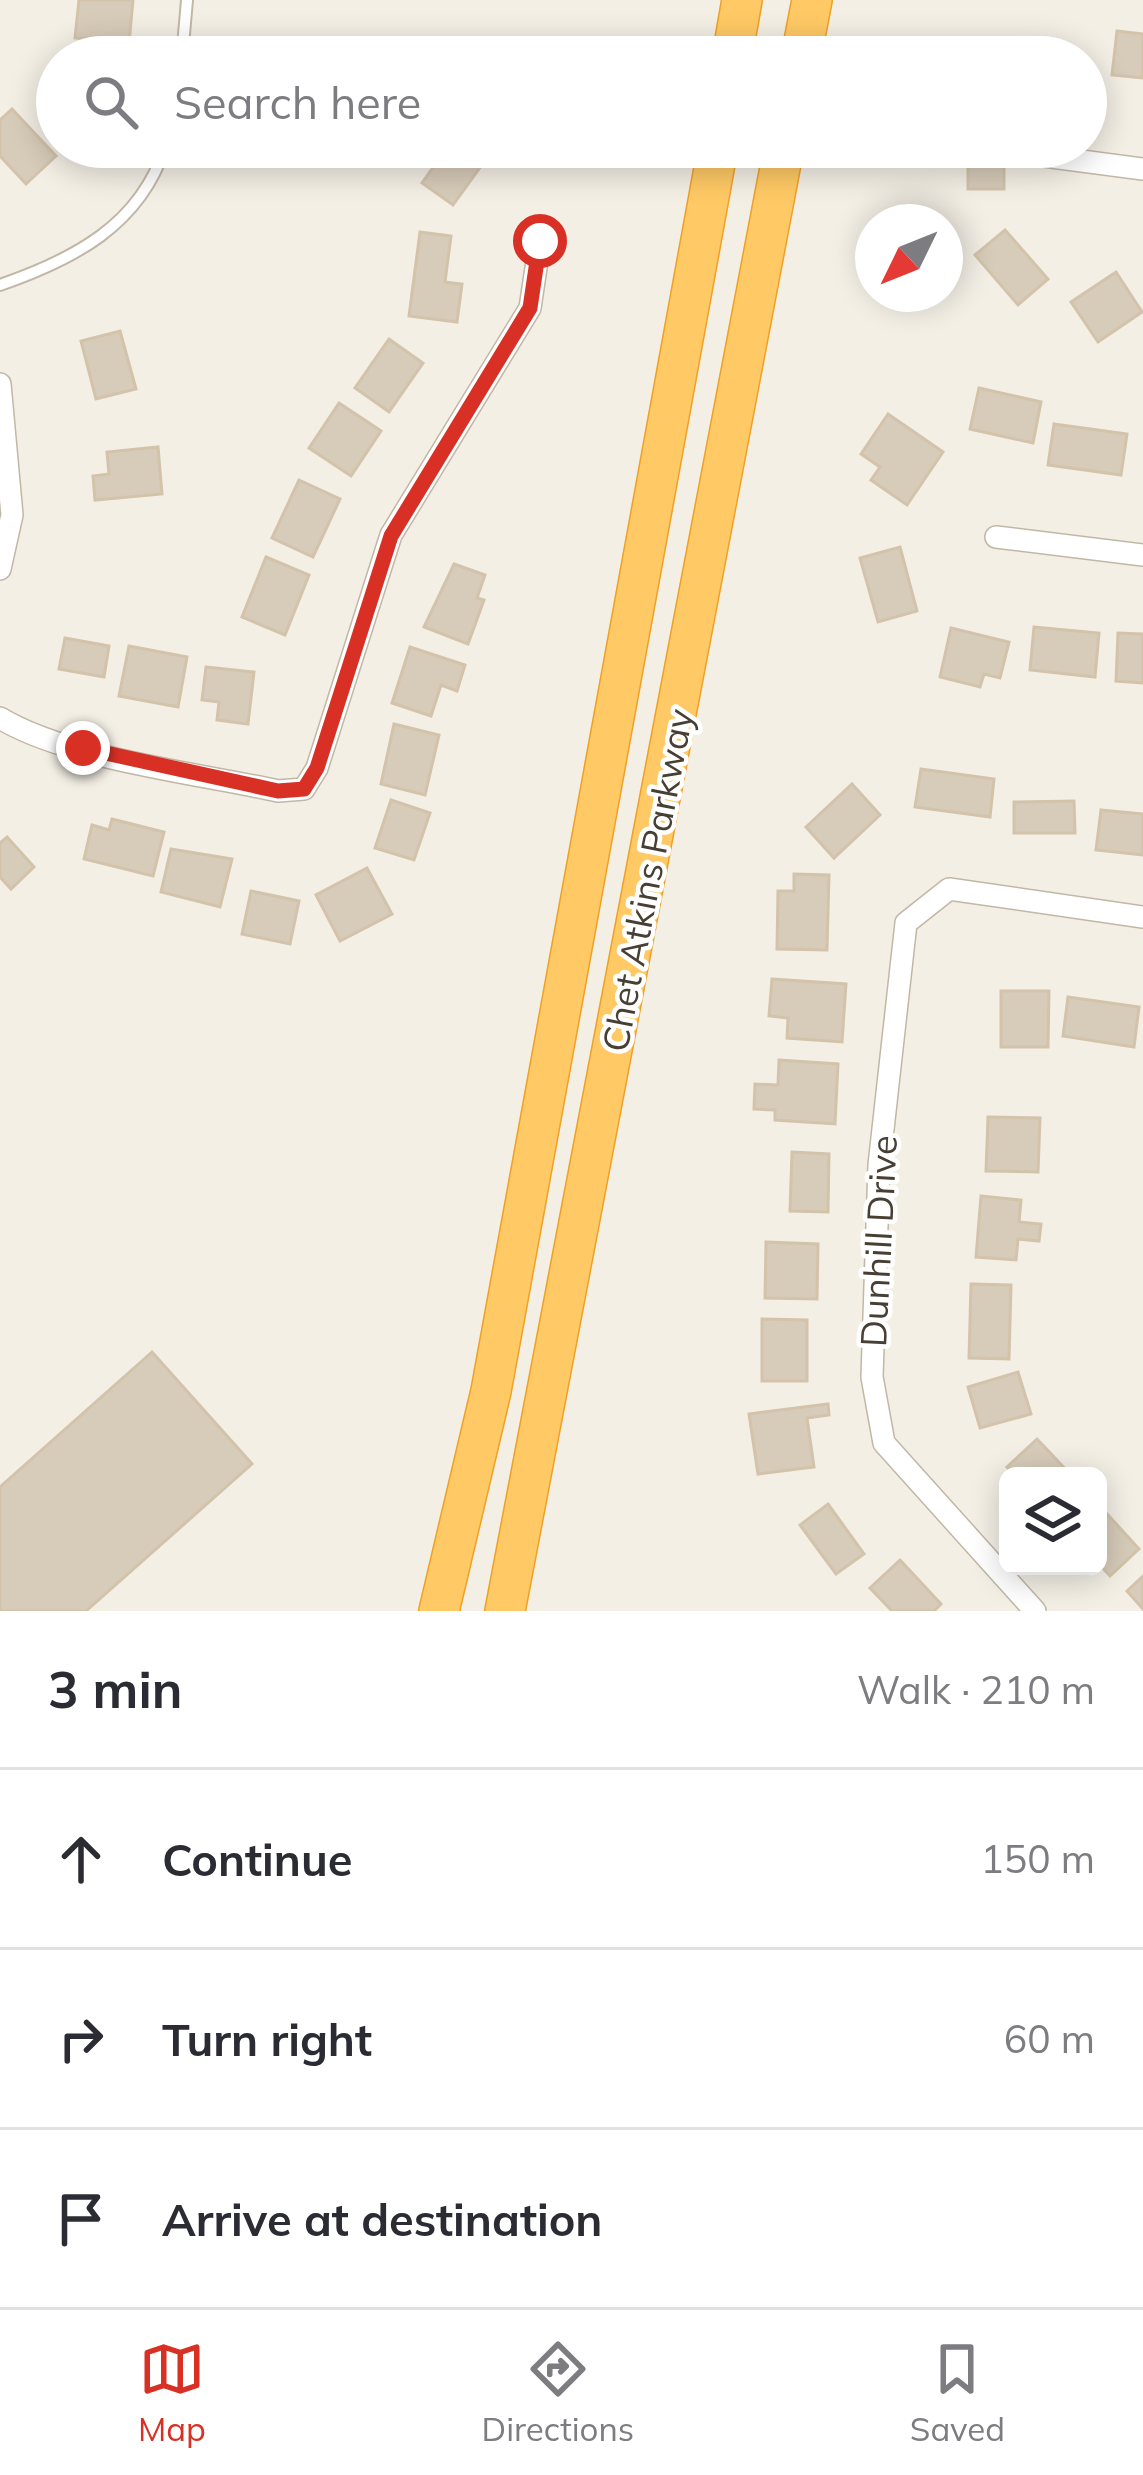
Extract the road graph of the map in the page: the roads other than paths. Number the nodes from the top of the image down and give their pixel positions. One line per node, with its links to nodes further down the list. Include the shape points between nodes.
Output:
1 (187, 0): 4 (lane)
2 (742, 0): 5 (highway)
3 (812, 0): 6 (highway)
4 (184, 36)
5 (736, 36)
6 (805, 36)
7 (1107, 164): 11 (street)
8 (154, 168): 13 (lane, via 138,198 94,244)
9 (714, 168): 20 (highway, Chet Atkins Parkway, via 491,1391)
10 (780, 168): 21 (highway, Chet Atkins Parkway)
11 (1143, 169)
12 (540, 241): 18 (street, via 530,308 391,536 304,789 278,791 83,748)
13 (0, 285)
14 (0, 384): 17 (street, via 12,515)
15 (996, 537): 16 (street)
16 (1143, 555)
17 (0, 568)
18 (0, 718)
19 (1143, 917): 22 (street, Dunhill Drive, via 949,889 906,923 879,1166 872,1377 884,1443)
20 (440, 1611)
21 (505, 1611)
22 (1035, 1611)

